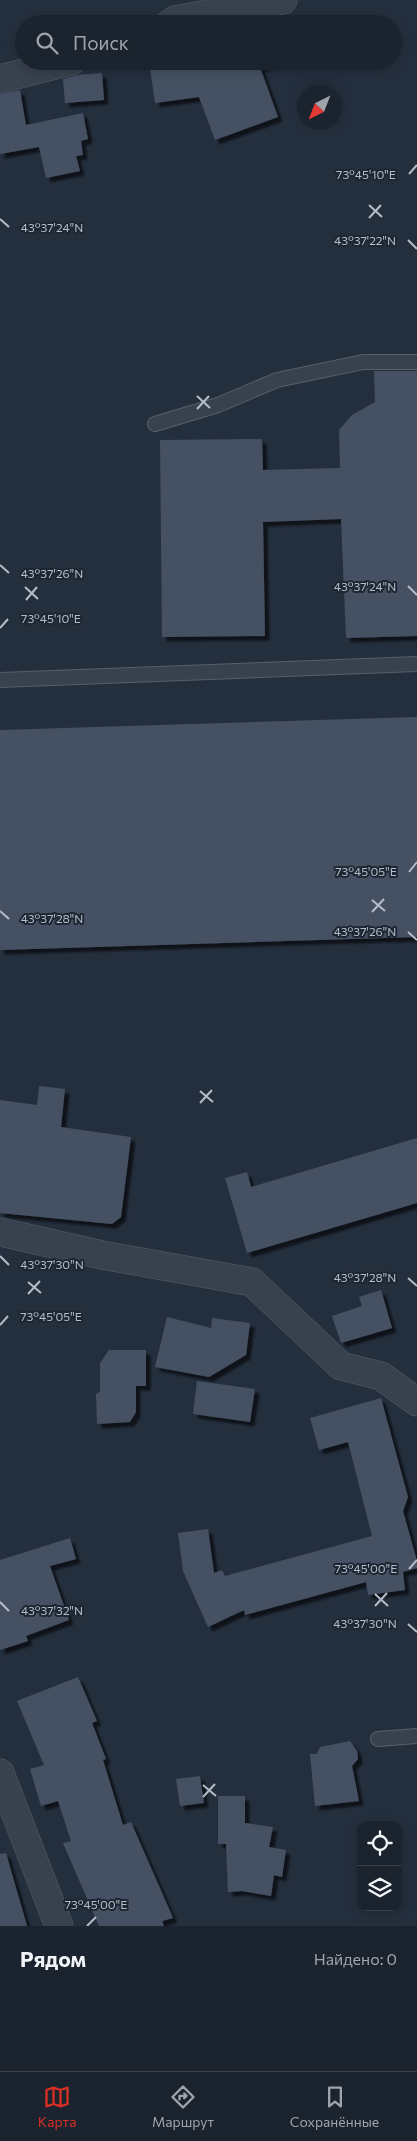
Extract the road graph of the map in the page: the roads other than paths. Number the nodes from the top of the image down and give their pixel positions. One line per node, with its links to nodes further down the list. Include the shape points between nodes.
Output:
1 (283, 0): 2 (street)
2 (172, 15)
3 (36, 70): 4 (street)
4 (0, 79)
5 (417, 362): 6 (lane, via 363,362 277,380 218,405)
6 (155, 424)
7 (417, 664): 8 (lane)
8 (0, 680)
9 (0, 1232): 10 (street, via 102,1255 252,1282 341,1366 382,1376)
10 (417, 1402)
11 (417, 1736): 12 (lane)
12 (378, 1739)
13 (0, 1773): 14 (street)
14 (60, 1926)

